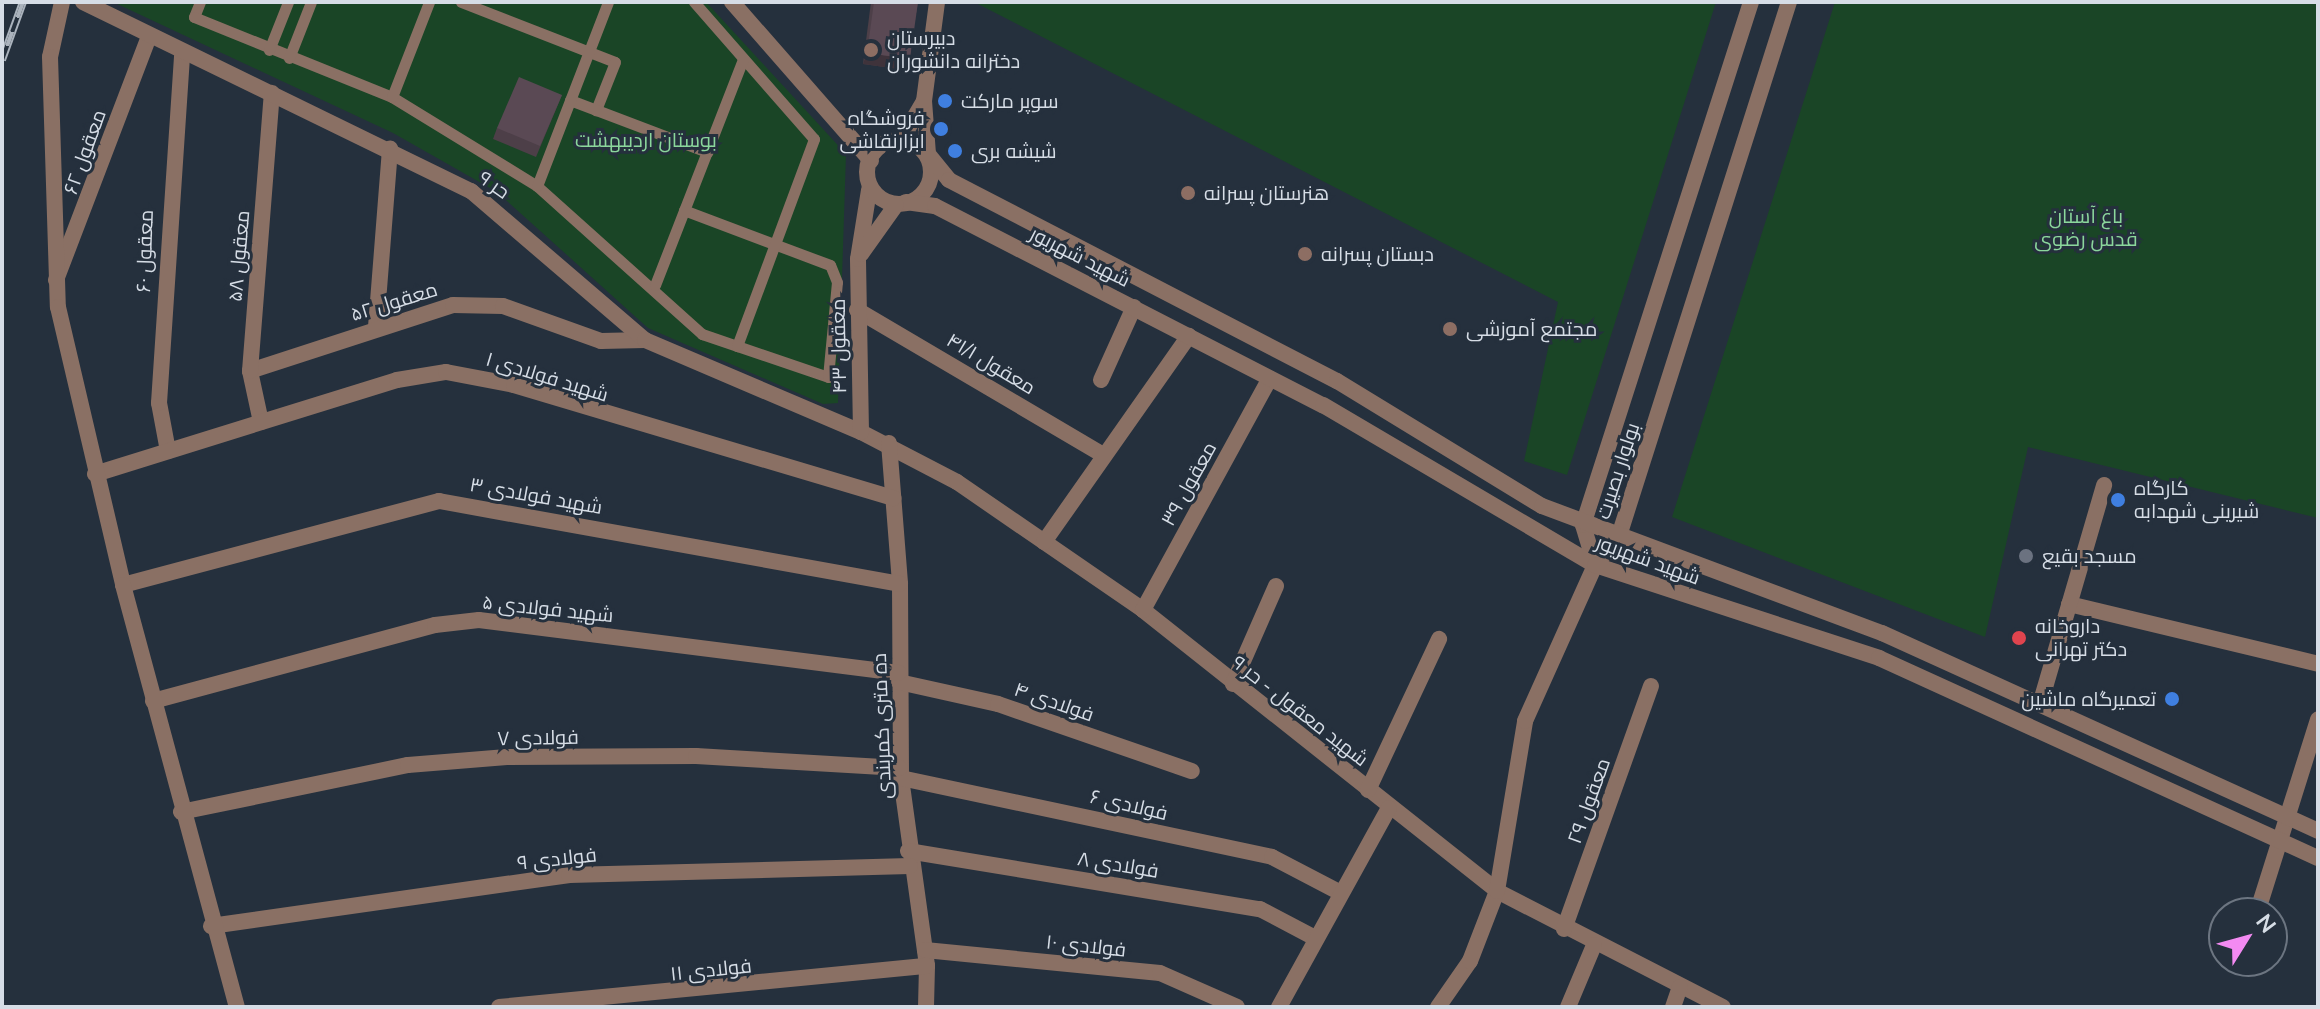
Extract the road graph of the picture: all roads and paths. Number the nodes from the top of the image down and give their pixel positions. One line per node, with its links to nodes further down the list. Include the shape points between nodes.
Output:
1 (62, 2): 36 (street, via 50,57)
2 (83, 2): 14 (street, حر ۹)
3 (200, 2): 15 (street, via 194,17)
4 (288, 2): 15 (street)
5 (311, 2): 18 (street)
6 (429, 2): 21 (street)
7 (461, 2): 16 (street)
8 (608, 2): 16 (street)
9 (694, 2): 19 (street)
10 (732, 2): 29 (street)
11 (937, 2): 23 (street)
12 (1751, 2): 55 (street, بولوار بصیرت)
13 (1789, 2): 56 (street, بولوار بصیرت)
14 (149, 37): 17 (street, حر ۹); 36 (street, معقول ۶۲)
15 (269, 50): 18 (street)
16 (589, 52): 22 (street); 24 (street, via 615,62)
17 (182, 53): 20 (street, حر ۹); 50 (street, معقول ۶۰, via 159,403)
18 (289, 58): 21 (street)
19 (743, 59): 27 (street); 34 (street, via 814,139)
20 (272, 93): 26 (street, حر ۹); 44 (street, معقول ۵۸)
21 (392, 97): 30 (street)
22 (570, 100): 24 (street); 30 (street)
23 (924, 101): 25 (street); 28 (street)
24 (596, 110): 27 (street)
25 (901, 140): 28 (street); 29 (street)
26 (390, 149): 40 (street); 42 (street, حر ۹, via 504,216)
27 (707, 152): 33 (street)
28 (928, 154): 32 (street, via 926,184); 55 (street, شهید شهریور, via 949,180 1337,381)
29 (871, 161): 31 (street)
30 (537, 186): 37 (street)
31 (869, 190): 32 (street); 35 (street, معقول ۴۳)
32 (901, 203): 35 (street); 38 (street, شهید شهریور, via 935,206)
33 (684, 210): 34 (street); 37 (street)
34 (775, 244): 43 (street); 43 (street, via 830,265 837,282 828,377)
35 (858, 259): 39 (street, معقول ۴۳)
36 (56, 280): 52 (street)
37 (655, 285): 43 (street, via 702,334)
38 (1134, 307): 41 (street, شهید شهریور); 46 (street)
39 (857, 310): 48 (street, معقول ۴۳); 51 (street, معقول ۴۱/۱)
40 (376, 327): 42 (street, معقول ۵۲, via 453,305 503,306 601,341); 44 (street, معقول ۵۲)
41 (1189, 336): 45 (street, شهید شهریور); 51 (street)
42 (645, 340): 48 (street, حر ۹)
43 (737, 346)
44 (250, 371): 47 (street, معقول ۵۸)
45 (1270, 378): 58 (street, شهید شهریور); 63 (street, معقول ۳۹)
46 (1101, 380)
47 (261, 422): 50 (street, شهید فولادی ۱); 54 (street, شهید فولادی ۱, via 397,380 478,376)
48 (861, 432): 49 (street, شهید معقول - حر ۹)
49 (889, 443): 54 (street, ده متری کمربندی); 57 (street, شهید معقول - حر ۹)
50 (168, 451): 52 (street, شهید فولادی ۱)
51 (1103, 455): 57 (street)
52 (95, 474): 60 (street)
53 (2104, 485): 62 (street)
54 (894, 498): 59 (street, ده متری کمربندی)
55 (1583, 525): 56 (street, شهید شهریور); 58 (street, بولوار بصیرت)
56 (1618, 539): 58 (street, بولوار بصیرت); 70 (street, شهید شهریور, via 1882,633)
57 (1044, 542): 63 (street, شهید معقول - حر ۹)
58 (1595, 565): 79 (street, شهید شهریور, via 1879,658); 82 (street, via 1525,721)
59 (900, 584): 60 (street, شهید فولادی ۳, via 439,501); 66 (street, ده متری کمربندی)
60 (123, 585): 69 (street)
61 (1276, 586): 67 (street)
62 (2069, 604): 65 (street); 70 (street)
63 (1143, 610): 67 (street, شهید معقول - حر ۹)
64 (1439, 639): 74 (street)
65 (2318, 664)
66 (899, 678): 69 (street, شهید فولادی ۵, via 479,620); 72 (street, فولادی ۴, via 998,704); 73 (street, ده متری کمربندی)
67 (1233, 684): 74 (street, شهید معقول - حر ۹)
68 (1651, 686): 86 (street, معقول ۲۹)
69 (153, 701): 76 (street)
70 (2041, 701): 77 (street, شهید شهریور)
71 (2318, 719): 77 (street)
72 (1192, 771)
73 (901, 773): 76 (street, فولادی ۷, via 696,756 507,757 408,765); 81 (street, ده متری کمربندی); 83 (street, فولادی ۶, via 1272,857)
74 (1368, 790): 75 (street, شهید معقول - حر ۹)
75 (1389, 808): 82 (street, شهید معقول - حر ۹); 83 (street)
76 (181, 812): 85 (street)
77 (2291, 819): 78 (street, شهید شهریور); 79 (street)
78 (2318, 831)
79 (2285, 841): 80 (street, شهید شهریور); 84 (street)
80 (2318, 858)
81 (909, 859): 85 (street, فولادی ۹, via 569,875); 87 (street, فولادی ۸, via 1260,909); 89 (street, ده متری کمربندی)
82 (1497, 891): 86 (street, شهید معقول - حر ۹); 96 (street, via 1470,961)
83 (1341, 893): 87 (street)
84 (2263, 897)
85 (211, 926): 91 (street)
86 (1564, 929): 88 (street, شهید معقول - حر ۹)
87 (1315, 938): 95 (street)
88 (1594, 945): 90 (street, شهید معقول - حر ۹); 97 (street)
89 (926, 958): 92 (street, فولادی ۱۱); 93 (street, ده متری کمربندی); 94 (street, فولادی ۱۰, via 1160,973)
90 (1680, 987): 98 (street); 99 (street, شهید معقول - حر ۹)
91 (237, 1007)
92 (499, 1007)
93 (926, 1007)
94 (1237, 1007)
95 (1279, 1007)
96 (1438, 1007)
97 (1568, 1007)
98 (1673, 1007)
99 (1723, 1007)

